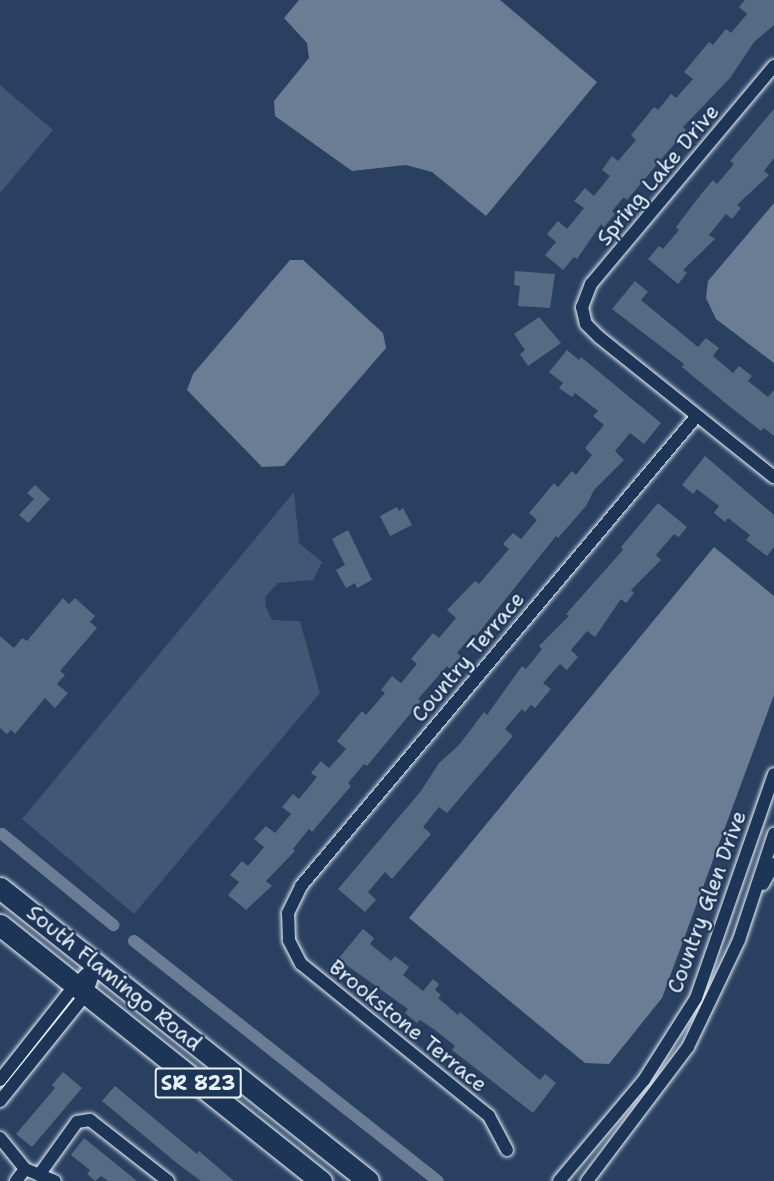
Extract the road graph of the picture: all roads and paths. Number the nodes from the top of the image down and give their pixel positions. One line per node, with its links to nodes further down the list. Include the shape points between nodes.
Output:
1 (774, 66): 2 (street, Spring Lake Drive, via 591,284 583,300 582,313 591,330)
2 (696, 417): 3 (street); 10 (street, Country Terrace, via 302,886 288,913)
3 (774, 477)
4 (774, 774): 24 (street, Country Glen Drive, via 696,998 644,1080)
5 (774, 834): 8 (street, Country Glen Drive)
6 (774, 864): 8 (street, Country Glen Drive)
7 (0, 888): 11 (highway, South Flamingo Road / SR 823)
8 (752, 900): 25 (street, Country Glen Drive, via 739,940 688,1047)
9 (0, 926): 12 (highway, South Flamingo Road / SR 823)
10 (288, 931): 16 (street, Brookstone Terrace, via 296,956 309,972 489,1116)
11 (97, 964): 12 (street); 23 (highway, South Flamingo Road / SR 823)
12 (81, 989): 13 (street); 14 (street); 22 (highway, South Flamingo Road / SR 823)
13 (0, 1080)
14 (0, 1101)
15 (0, 1138): 17 (street)
16 (507, 1150)
17 (25, 1169): 18 (street); 19 (street)
18 (39, 1175): 20 (street); 21 (street, via 77,1122 90,1119)
19 (16, 1181)
20 (55, 1181)
21 (168, 1181)
22 (321, 1181)
23 (368, 1181)
24 (559, 1181)
25 (588, 1181)

